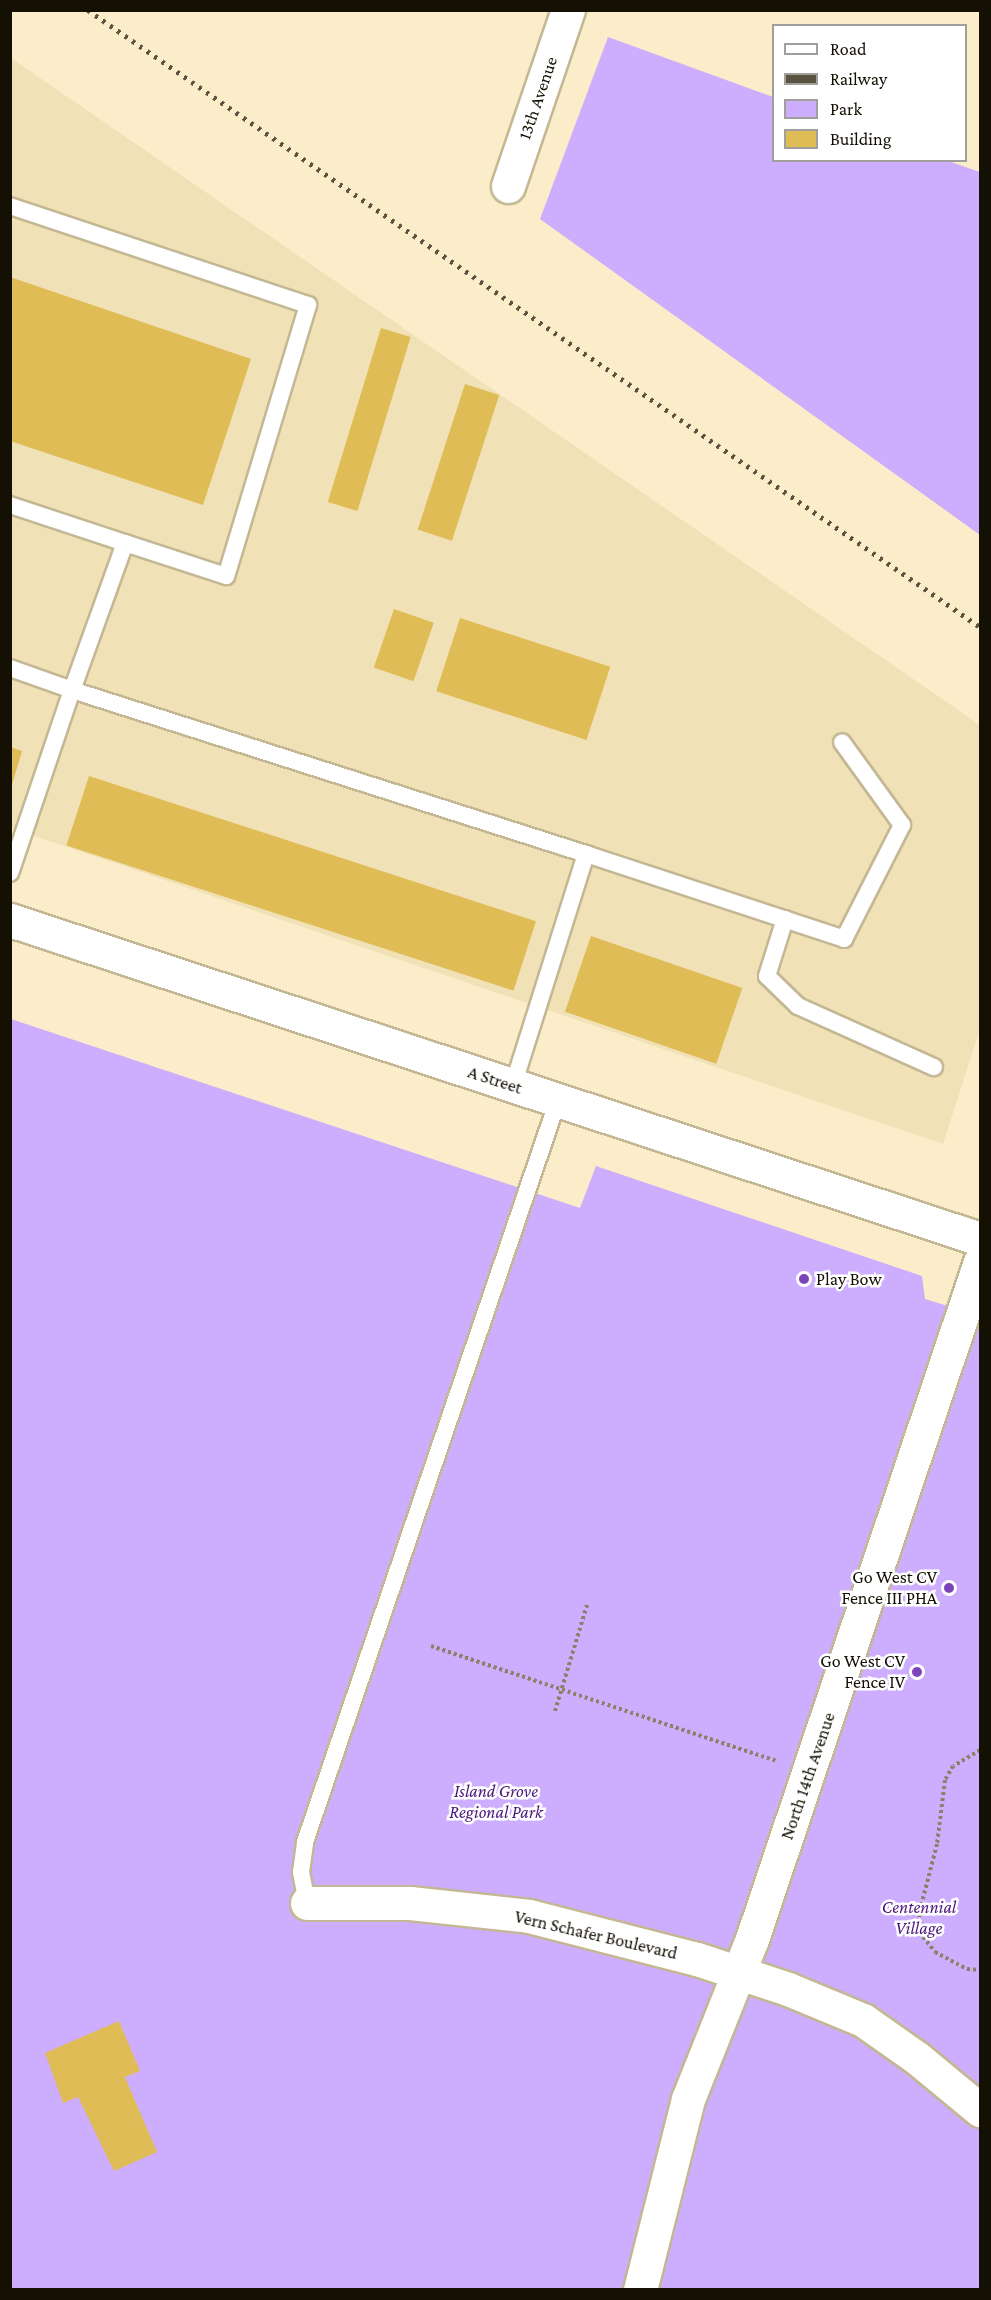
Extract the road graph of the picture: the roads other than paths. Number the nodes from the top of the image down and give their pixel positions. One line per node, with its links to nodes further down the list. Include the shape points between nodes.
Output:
1 (568, 10): 2 (street, 13th Avenue)
2 (508, 186)
3 (10, 206): 5 (lane, via 308,304 226,576)
4 (10, 505): 5 (lane)
5 (125, 543): 7 (lane)
6 (10, 668): 7 (lane)
7 (72, 690): 9 (lane); 10 (lane)
8 (842, 742): 12 (lane, via 902,825 844,939)
9 (586, 854): 12 (lane); 14 (lane)
10 (10, 873)
11 (10, 920): 14 (street, A Street)
12 (785, 920): 13 (lane, via 767,976 798,1006)
13 (934, 1068)
14 (513, 1086): 15 (street, A Street)
15 (558, 1100): 16 (street, A Street); 18 (lane, via 305,1842 301,1872)
16 (981, 1239)
17 (981, 1262): 19 (street, North 14th Avenue, via 862,1591)
18 (307, 1903): 19 (street, Vern Schafer Boulevard, via 410,1903 529,1916)
19 (739, 1972): 20 (street, Vern Schafer Boulevard, via 863,2020); 21 (street, North 14th Avenue, via 688,2099)
20 (981, 2110)
21 (640, 2289)

